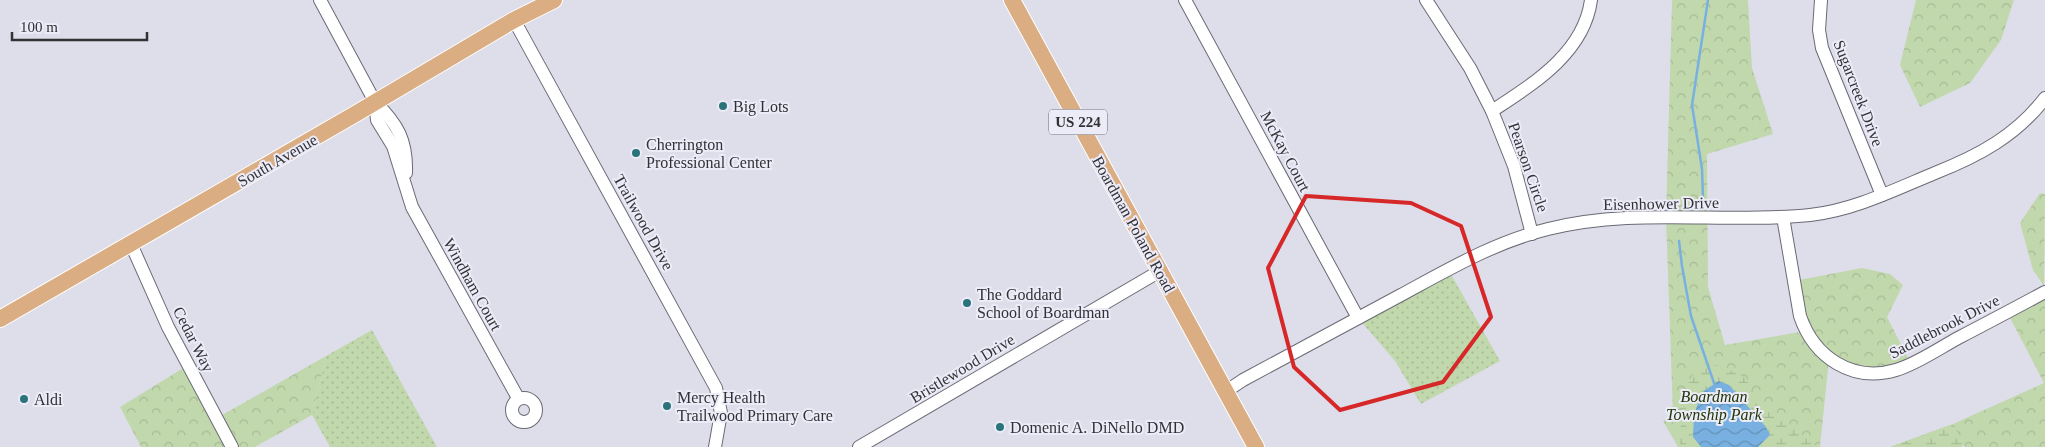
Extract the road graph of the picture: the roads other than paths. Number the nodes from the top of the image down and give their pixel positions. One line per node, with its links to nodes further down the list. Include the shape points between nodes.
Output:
1 (320, 0): 10 (street, Windham Court)
2 (554, 0): 8 (main road, South Avenue)
3 (1012, 0): 16 (main road, Boardman Poland Road / US 224)
4 (1185, 0): 18 (street, McKay Court)
5 (1426, 0): 11 (street, Pearson Circle, via 1461,52)
6 (1591, 0): 11 (street, Pearson Circle, via 1581,34 1566,55)
7 (1821, 0): 12 (street, Sugarcreek Drive, via 1819,30 1822,48)
8 (514, 20): 10 (main road, South Avenue); 24 (street, Trailwood Drive, via 712,380 718,394 720,413)
9 (2045, 98): 12 (street, Eisenhower Drive, via 2011,133 1982,152)
10 (375, 102): 15 (main road, South Avenue); 21 (street, Windham Court, via 377,120 393,146 412,207)
11 (1492, 111): 14 (street, Pearson Circle, via 1514,166)
12 (1882, 195): 13 (street, Eisenhower Drive, via 1837,211)
13 (1783, 217): 14 (street, Eisenhower Drive, via 1631,217 1593,220); 17 (street, Saddlebrook Drive, via 1804,328 1820,351 1851,370 1872,373 1901,368)
14 (1532, 234): 18 (street, Eisenhower Drive, via 1467,259)
15 (131, 244): 19 (main road, South Avenue); 23 (street, Cedar Way, via 168,327)
16 (1160, 271): 20 (main road, Boardman Poland Road / US 224); 22 (street, Bristlewood Drive)
17 (2045, 292)
18 (1358, 318): 20 (street, Eisenhower Drive)
19 (0, 319)
20 (1225, 392): 26 (main road, Boardman Poland Road / US 224)
21 (518, 398)
22 (880, 442): 25 (street, Bristlewood Drive)
23 (232, 447)
24 (715, 447)
25 (859, 447)
26 (1256, 447)

